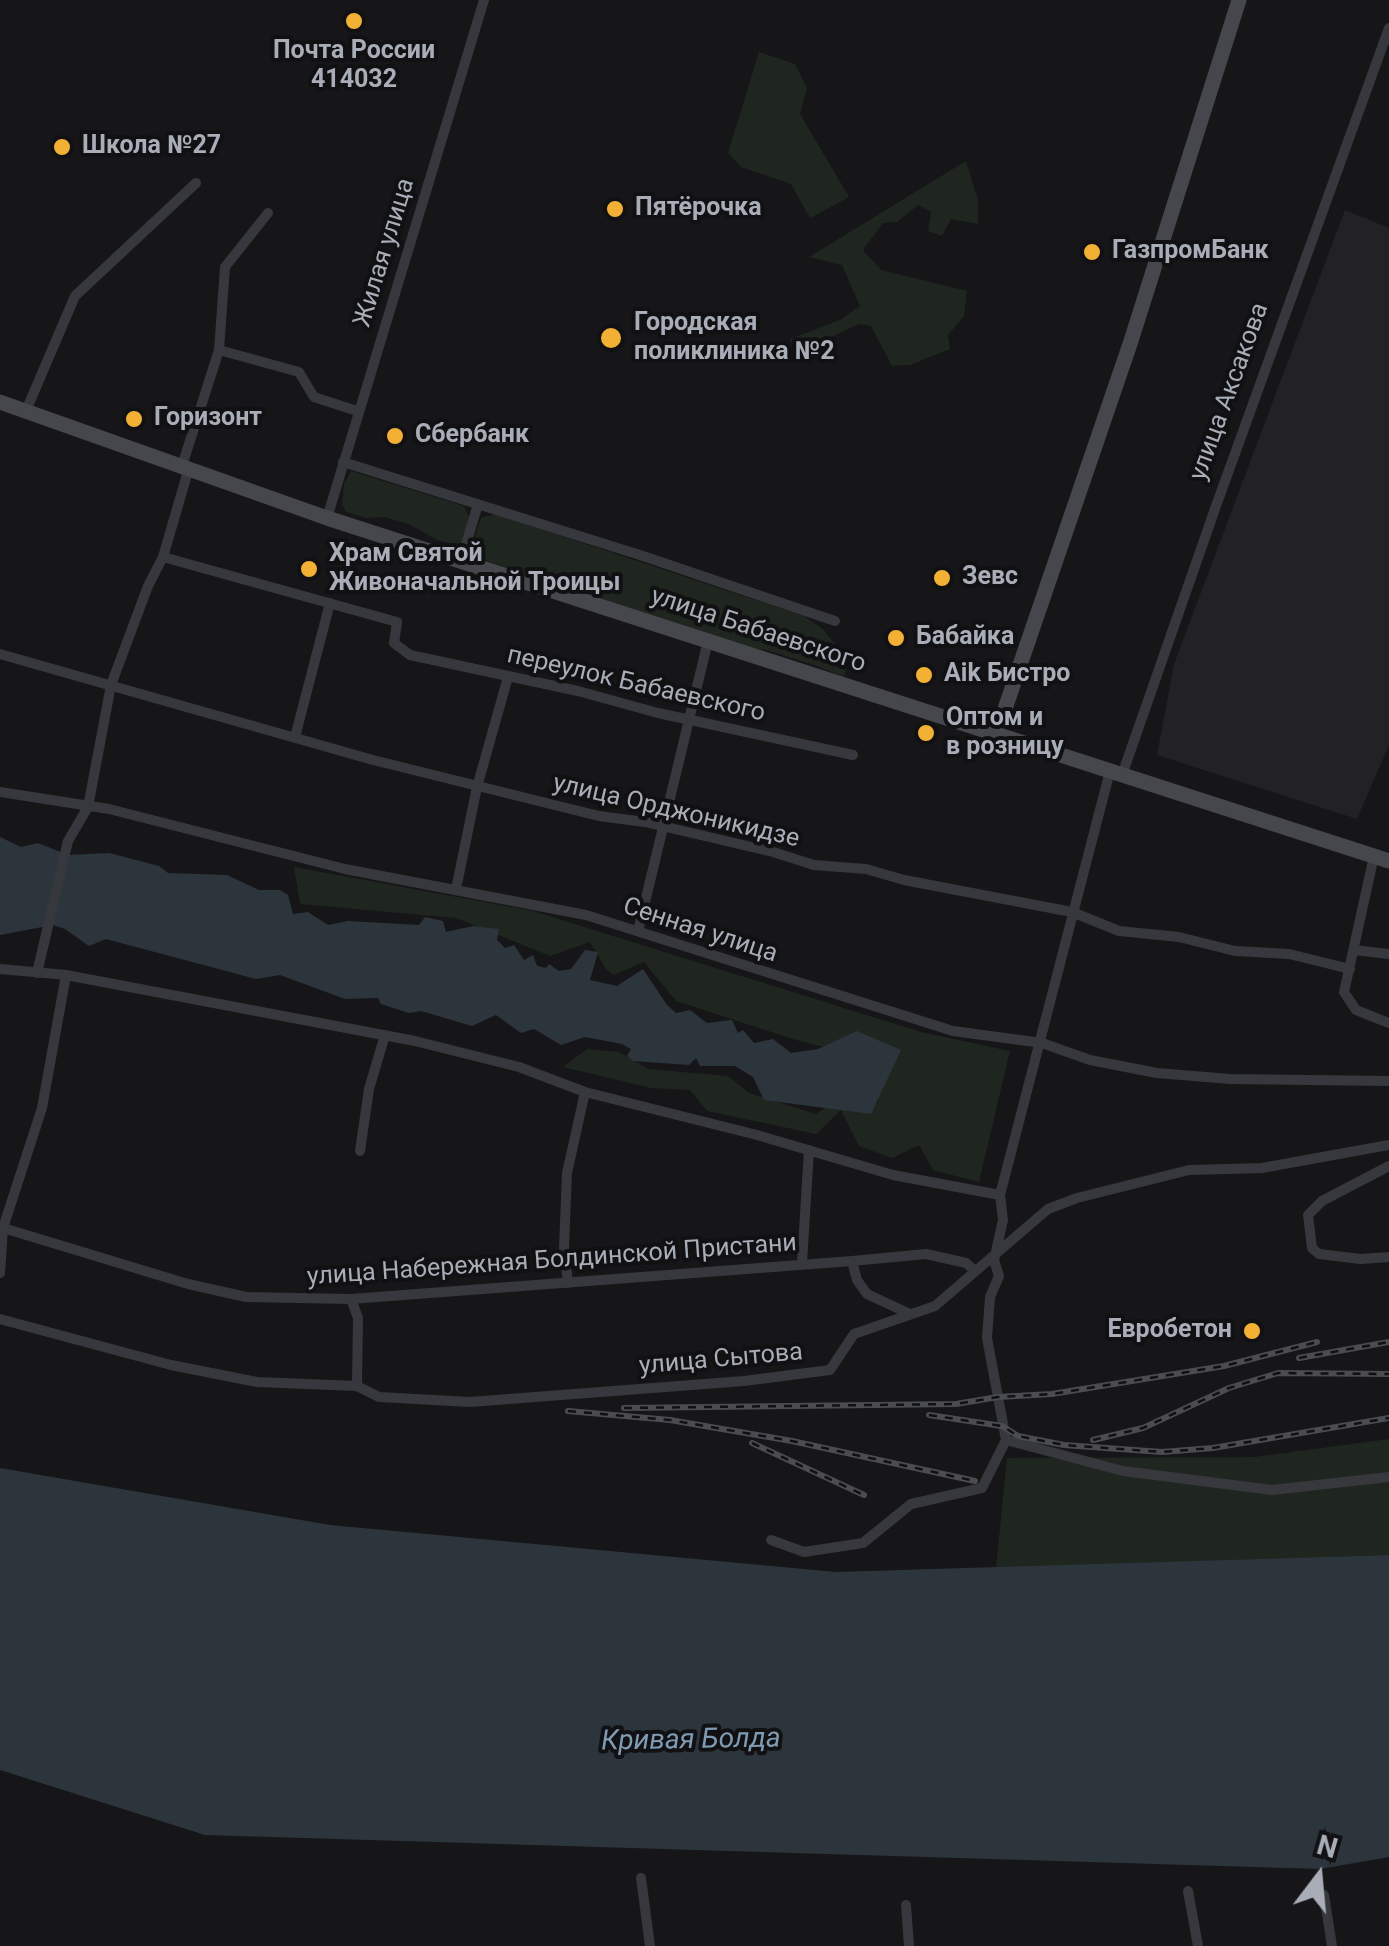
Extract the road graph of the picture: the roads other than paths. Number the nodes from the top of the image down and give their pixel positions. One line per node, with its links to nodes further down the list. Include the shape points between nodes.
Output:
1 (484, 0): 8 (street, Жилая улица)
2 (1239, 0): 23 (main road)
3 (1389, 28): 26 (street, улица Аксакова)
4 (196, 183): 9 (street, via 76,296)
5 (268, 213): 6 (street, via 225,267)
6 (219, 350): 8 (street, via 299,372 314,397); 11 (street)
7 (0, 402): 9 (main road, улица Бабаевского)
8 (357, 411): 10 (street, Жилая улица)
9 (25, 414): 11 (main road, улица Бабаевского)
10 (343, 462): 12 (street); 13 (street, Жилая улица)
11 (185, 470): 13 (main road, улица Бабаевского); 14 (street)
12 (478, 504): 15 (street); 17 (street)
13 (327, 518): 15 (main road, улица Бабаевского)
14 (163, 557): 16 (street); 21 (street)
15 (462, 561): 18 (main road, улица Бабаевского)
16 (330, 603): 20 (street, переулок Бабаевского, via 397,622 394,644 410,655); 24 (street)
17 (835, 621)
18 (708, 641): 22 (street); 23 (main road, улица Бабаевского)
19 (0, 654): 21 (street, улица Орджоникидзе)
20 (508, 677): 22 (street, переулок Бабаевского); 27 (street)
21 (111, 685): 24 (street, улица Орджоникидзе); 29 (street)
22 (688, 719): 25 (street, переулок Бабаевского); 30 (street)
23 (996, 735): 26 (main road, улица Бабаевского)
24 (295, 737): 27 (street, улица Орджоникидзе)
25 (853, 755)
26 (1116, 773): 31 (main road, улица Бабаевского); 33 (street, улица Аксакова)
27 (477, 786): 30 (street, улица Орджоникидзе); 32 (street)
28 (0, 792): 29 (street, Сенная улица)
29 (88, 807): 32 (street, Сенная улица, via 345,870); 39 (street, via 68,840)
30 (664, 827): 33 (street, улица Орджоникидзе, via 814,865 866,869); 34 (street)
31 (1382, 859): 35 (street)
32 (456, 888): 34 (street, Сенная улица)
33 (1072, 912): 38 (street, улица Орджоникидзе, via 1119,931); 43 (street, улица Аксакова)
34 (638, 931): 43 (street, Сенная улица, via 952,1031)
35 (1354, 950): 36 (street); 38 (street)
36 (1389, 954)
37 (0, 969): 39 (street)
38 (1350, 969): 41 (street, via 1344,992 1356,1010)
39 (37, 973): 40 (street)
40 (66, 975): 42 (street); 51 (street, via 42,1108)
41 (1389, 1024)
42 (385, 1035): 45 (street, via 519,1067); 48 (street)
43 (1042, 1043): 44 (street, Сенная улица, via 1157,1072); 50 (street, улица Аксакова)
44 (1389, 1081)
45 (585, 1092): 47 (street); 58 (street, via 568,1173)
46 (1389, 1145): 52 (street, улица Сытова, via 1262,1168 1189,1170 1077,1198 1048,1209)
47 (809, 1150): 50 (street, via 893,1175); 55 (street)
48 (360, 1152)
49 (1389, 1166): 53 (street, via 1308,1215 1312,1248 1319,1254)
50 (1000, 1195): 52 (street, улица Аксакова, via 1003,1220)
51 (1, 1227): 57 (street); 59 (street, улица Набережная Болдинской Пристани, via 246,1297)
52 (994, 1254): 56 (street, улица Сытова); 63 (street, улица Аксакова, via 999,1276 990,1297 988,1338)
53 (1389, 1257)
54 (852, 1262): 55 (street, улица Набережная Болдинской Пристани); 56 (street, улица Набережная Болдинской Пристани, via 926,1254); 60 (street, via 867,1294)
55 (802, 1263): 58 (street, улица Набережная Болдинской Пристани)
56 (974, 1270): 60 (street, улица Сытова, via 935,1306)
57 (0, 1273)
58 (568, 1282): 59 (street, улица Набережная Болдинской Пристани)
59 (351, 1299): 62 (street, via 358,1318)
60 (910, 1314): 62 (street, улица Сытова, via 854,1334 830,1370 470,1402 379,1397)
61 (0, 1319): 62 (street, улица Сытова, via 257,1382)
62 (356, 1386)
63 (1006, 1440): 64 (street, via 1122,1471 1272,1490); 65 (street, via 982,1488 911,1504 863,1543 804,1552)
64 (1389, 1477)
65 (770, 1540)
66 (640, 1878): 70 (street)
67 (1188, 1890): 72 (street)
68 (1324, 1895): 73 (street)
69 (906, 1905): 71 (street)
70 (650, 1946)
71 (909, 1946)
72 (1198, 1946)
73 (1332, 1946)

